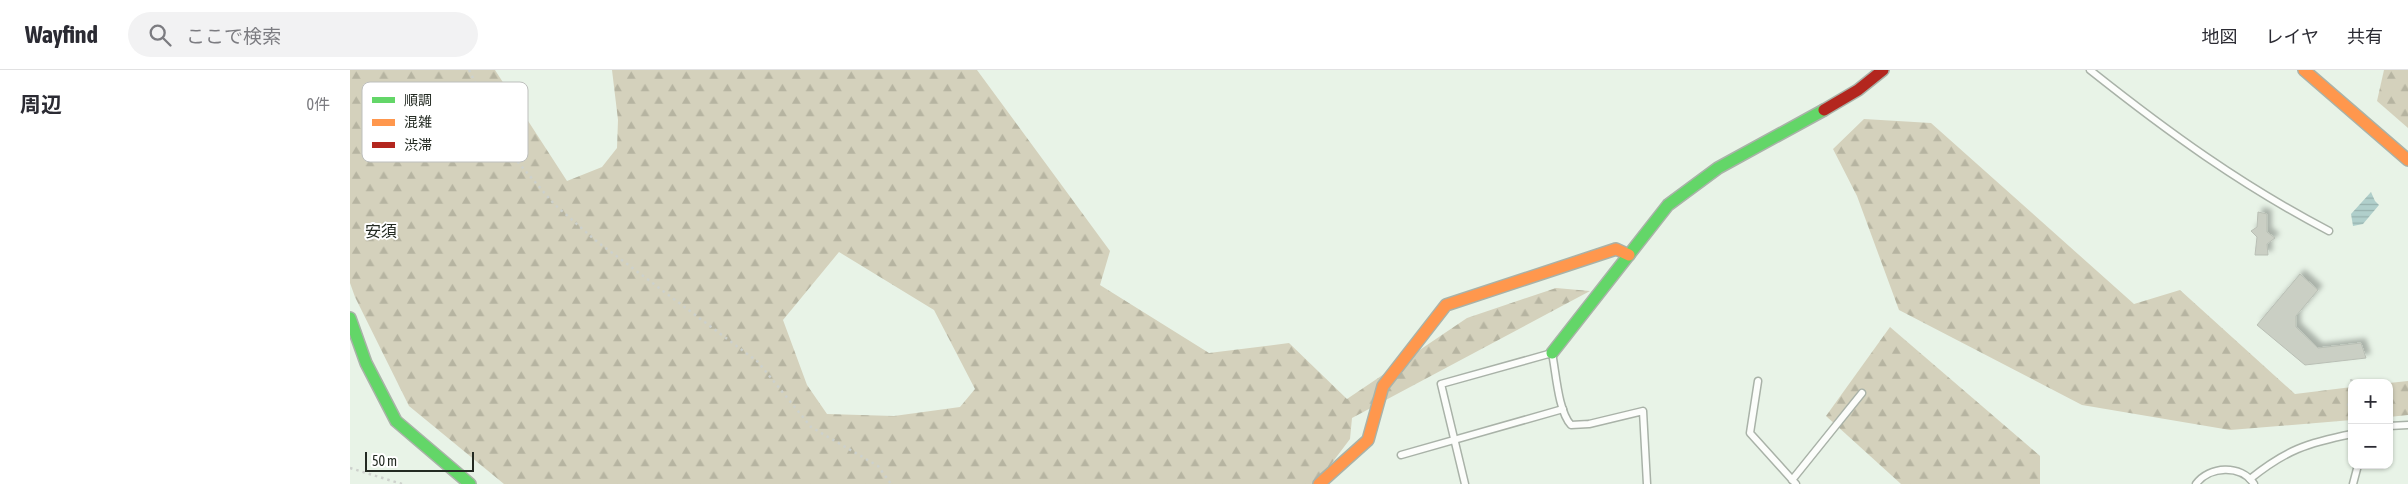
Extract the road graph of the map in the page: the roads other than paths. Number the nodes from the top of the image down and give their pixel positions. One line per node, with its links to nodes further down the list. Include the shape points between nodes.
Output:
1 (1883, 70): 6 (street, via 1830,108 1686,188 1668,205)
2 (2090, 70): 5 (lane, via 2209,160 2274,202)
3 (2304, 70): 4 (street)
4 (2408, 160)
5 (2329, 231)
6 (1629, 254): 8 (street); 21 (street, via 1616,250 1446,305 1383,386 1368,440)
7 (350, 318): 20 (street, via 366,363 396,421)
8 (1552, 353): 11 (lane); 15 (lane, via 1441,384)
9 (1758, 381): 19 (lane, via 1750,433)
10 (1862, 393): 19 (lane)
11 (1563, 409): 15 (lane); 23 (lane, via 1566,420 1576,426 1644,411)
12 (2408, 424): 13 (lane)
13 (2393, 426)
14 (2348, 435): 18 (lane, via 2292,450 2272,461)
15 (1455, 440): 16 (lane); 22 (lane)
16 (1401, 455)
17 (2357, 469): 25 (lane)
18 (2252, 481): 24 (lane, via 2227,469 2213,471)
19 (1794, 482)
20 (470, 484)
21 (1319, 484)
22 (1465, 484)
23 (1647, 484)
24 (2196, 484)
25 (2353, 484)

